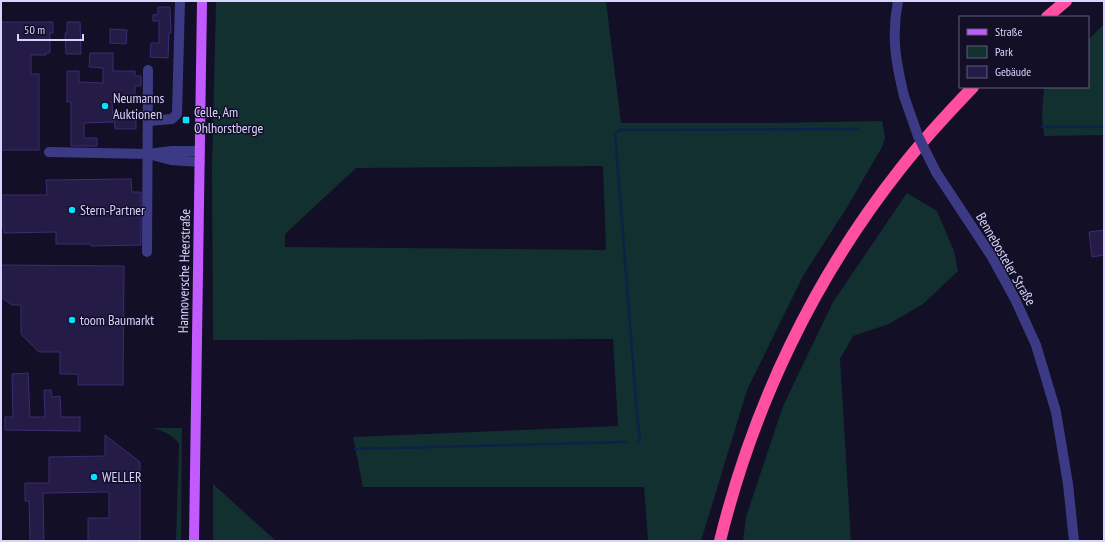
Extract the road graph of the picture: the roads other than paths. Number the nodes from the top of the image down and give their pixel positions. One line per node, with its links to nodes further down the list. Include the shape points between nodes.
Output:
1 (180, 1): 8 (street, via 178,114 172,119)
2 (202, 1): 9 (main road, Hannoversche Heerstraße)
3 (898, 1): 16 (street, Bennebosteler Straße, bridge, via 894,38 897,67 918,136 936,172 992,257 1036,345 1056,412)
4 (1066, 1): 5 (highway)
5 (1048, 16)
6 (148, 70): 8 (street)
7 (972, 88): 15 (highway, via 892,179 853,234 818,291 764,401 734,487)
8 (148, 121): 11 (street)
9 (200, 151): 11 (street); 12 (main road, Hannoversche Heerstraße)
10 (49, 152): 11 (street)
11 (148, 154): 12 (street, via 171,160); 13 (street)
12 (200, 162): 14 (main road, Hannoversche Heerstraße)
13 (147, 252)
14 (194, 541)
15 (720, 541)
16 (1074, 541)

